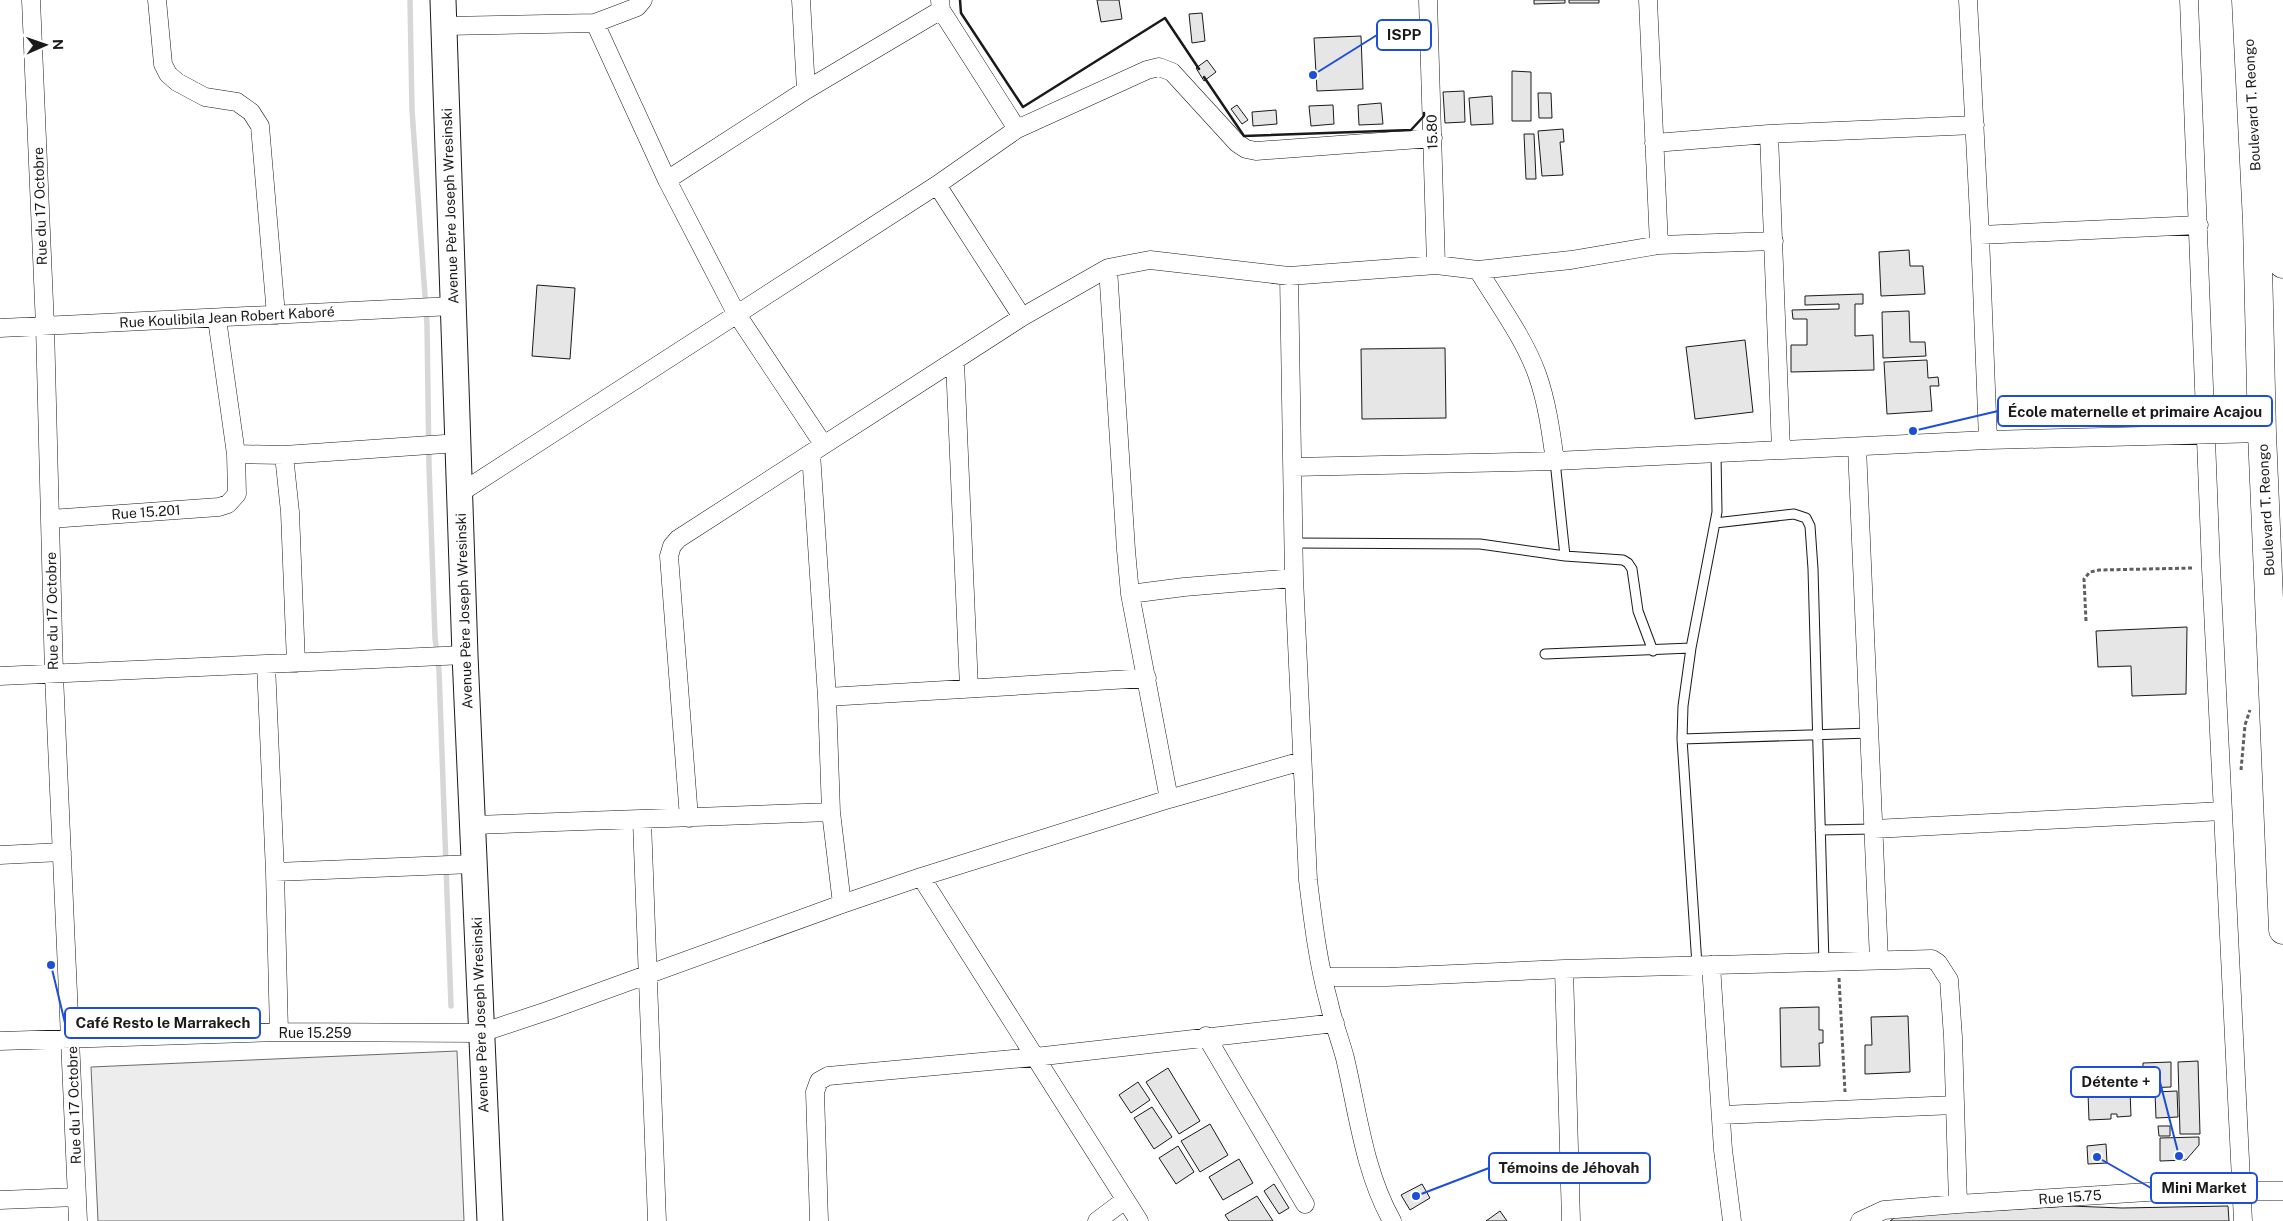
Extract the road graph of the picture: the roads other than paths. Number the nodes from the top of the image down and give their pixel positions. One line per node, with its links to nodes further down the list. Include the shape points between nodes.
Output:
1 (31, 0): 37 (street, Rue du 17 Octobre)
2 (157, 0): 34 (street, via 163,64 168,74 205,97 237,102 251,112 260,126)
3 (443, 0): 14 (street, Avenue Père Joseph Wresinski)
4 (643, 0): 13 (street, via 637,7)
5 (800, 0): 15 (street)
6 (1428, 0): 19 (street, 15.80)
7 (1648, 0): 20 (street)
8 (1968, 0): 16 (street)
9 (2189, 0): 23 (street)
10 (2246, 0): 40 (highway, Boulevard T. Reongo, via 2257,222)
11 (2271, 0): 27 (highway)
12 (940, 5): 15 (street); 17 (street)
13 (595, 24): 14 (street); 21 (street)
14 (445, 26): 32 (street, Avenue Père Joseph Wresinski)
15 (806, 90): 21 (street)
16 (1974, 125): 18 (street); 24 (street)
17 (1017, 129): 19 (street, via 1147,70 1159,68 1172,72 1246,149 1256,151); 22 (street)
18 (1769, 134): 20 (street); 25 (street)
19 (1433, 138): 28 (street, 15.80)
20 (1654, 143): 26 (street)
21 (667, 180): 33 (street)
22 (936, 185): 33 (street); 35 (street)
23 (2199, 225): 24 (street); 41 (street)
24 (1980, 235): 42 (street)
25 (1774, 241): 26 (street); 46 (street)
26 (1659, 245): 30 (street, via 1571,260)
27 (2283, 264)
28 (1436, 265): 30 (street); 31 (street)
29 (1108, 268): 31 (street, via 1150,260); 35 (street); 58 (street)
30 (1478, 270): 50 (street, via 1537,373 1548,413)
31 (1289, 276): 51 (street)
32 (444, 306): 34 (street, Rue Koulibila Jean Robert Kaboré); 43 (street, Avenue Père Joseph Wresinski)
33 (736, 313): 45 (street); 52 (street)
34 (276, 315): 36 (street, Rue Koulibila Jean Robert Kaboré)
35 (1022, 318): 39 (street)
36 (217, 319): 37 (street, Rue Koulibila Jean Robert Kaboré); 47 (street)
37 (45, 326): 38 (street, Rue Koulibila Jean Robert Kaboré); 53 (street, Rue du 17 Octobre)
38 (0, 328)
39 (955, 362): 45 (street); 68 (street)
40 (2262, 432): 41 (street); 88 (highway, Boulevard T. Reongo)
41 (2208, 433): 42 (street); 75 (street)
42 (1988, 440): 44 (street)
43 (448, 444): 49 (street); 52 (street, Avenue Père Joseph Wresinski)
44 (1857, 447): 46 (street); 70 (street)
45 (817, 449): 69 (street); 77 (street, via 672,546 669,556)
46 (1781, 450): 48 (street)
47 (236, 454): 49 (street); 53 (street, Rue 15.201, via 237,494 228,504)
48 (1716, 454): 50 (street); 54 (lane)
49 (284, 455): 63 (street, via 290,512)
50 (1555, 461): 51 (street); 56 (lane)
51 (1293, 467): 55 (street)
52 (460, 493): 62 (street, Avenue Père Joseph Wresinski)
53 (50, 519): 65 (street, Rue du 17 Octobre)
54 (1715, 523): 59 (lane); 71 (lane, via 1794,514 1806,518 1810,526)
55 (1293, 543): 56 (lane, via 1480,544); 57 (street)
56 (1565, 556): 60 (lane, via 1628,563 1638,611)
57 (1294, 578): 58 (street, via 1184,586); 73 (street)
58 (1130, 594): 67 (street)
59 (1691, 648): 60 (lane); 72 (lane)
60 (1653, 651): 61 (lane)
61 (1545, 654)
62 (465, 655): 63 (street); 79 (street, Avenue Père Joseph Wresinski)
63 (296, 663): 64 (street)
64 (266, 664): 65 (street); 85 (street)
65 (54, 675): 66 (street); 82 (street, Rue du 17 Octobre)
66 (0, 676)
67 (1147, 678): 68 (street); 74 (street)
68 (969, 688): 69 (street)
69 (827, 697): 76 (street)
70 (1870, 733): 71 (lane); 80 (street)
71 (1817, 734): 72 (lane); 81 (lane)
72 (1682, 739): 91 (lane)
73 (1302, 760): 74 (street, Rue 15.259); 94 (street, via 1308,880)
74 (1169, 799): 86 (street, Rue 15.259)
75 (2223, 811): 80 (street); 104 (street)
76 (831, 812): 77 (street); 87 (street)
77 (688, 818): 78 (street)
78 (642, 821): 79 (street); 93 (street)
79 (472, 825): 84 (street, Avenue Père Joseph Wresinski)
80 (1874, 829): 81 (lane); 89 (street)
81 (1820, 830): 90 (lane)
82 (62, 852): 83 (street); 99 (street, Rue du 17 Octobre)
83 (0, 855)
84 (465, 864): 85 (street); 97 (street, Avenue Père Joseph Wresinski)
85 (275, 872): 96 (street)
86 (921, 877): 87 (street, Rue 15.259); 101 (street)
87 (842, 904): 93 (street, Rue 15.259)
88 (2283, 930)
89 (1879, 960): 90 (street); 102 (street, via 1932,959 1938,962 1949,980)
90 (1831, 963): 91 (street)
91 (1704, 965): 92 (street); 103 (street)
92 (1564, 969): 94 (street); 118 (street)
93 (646, 975): 97 (street, Rue 15.259); 113 (street)
94 (1323, 977): 95 (street)
95 (1334, 1023): 98 (street); 117 (street, via 1345,1056 1371,1176)
96 (280, 1032): 97 (street, Rue 15.259); 99 (street, Rue 15.259)
97 (481, 1033): 112 (street, Avenue Père Joseph Wresinski)
98 (1206, 1036): 101 (street); 109 (street)
99 (71, 1038): 100 (street, Rue 15.259); 106 (street, Rue du 17 Octobre)
100 (0, 1041)
101 (1035, 1057): 108 (street); 114 (street, via 828,1076 819,1081 815,1092)
102 (1955, 1105): 103 (street); 110 (street)
103 (1722, 1115): 119 (street)
104 (2241, 1189): 105 (street, Rue 15.75); 110 (street, Rue 15.75); 121 (street)
105 (2283, 1191)
106 (77, 1197): 107 (street); 111 (street, Rue du 17 Octobre)
107 (0, 1200)
108 (1125, 1200): 115 (street); 116 (street)
109 (1305, 1204)
110 (1958, 1204): 120 (street, Rue 15.75, via 1884,1210)
111 (78, 1221)
112 (490, 1221)
113 (657, 1221)
114 (819, 1221)
115 (1097, 1221)
116 (1139, 1221)
117 (1392, 1221)
118 (1571, 1221)
119 (1732, 1221)
120 (1860, 1221)
121 (2244, 1221)

